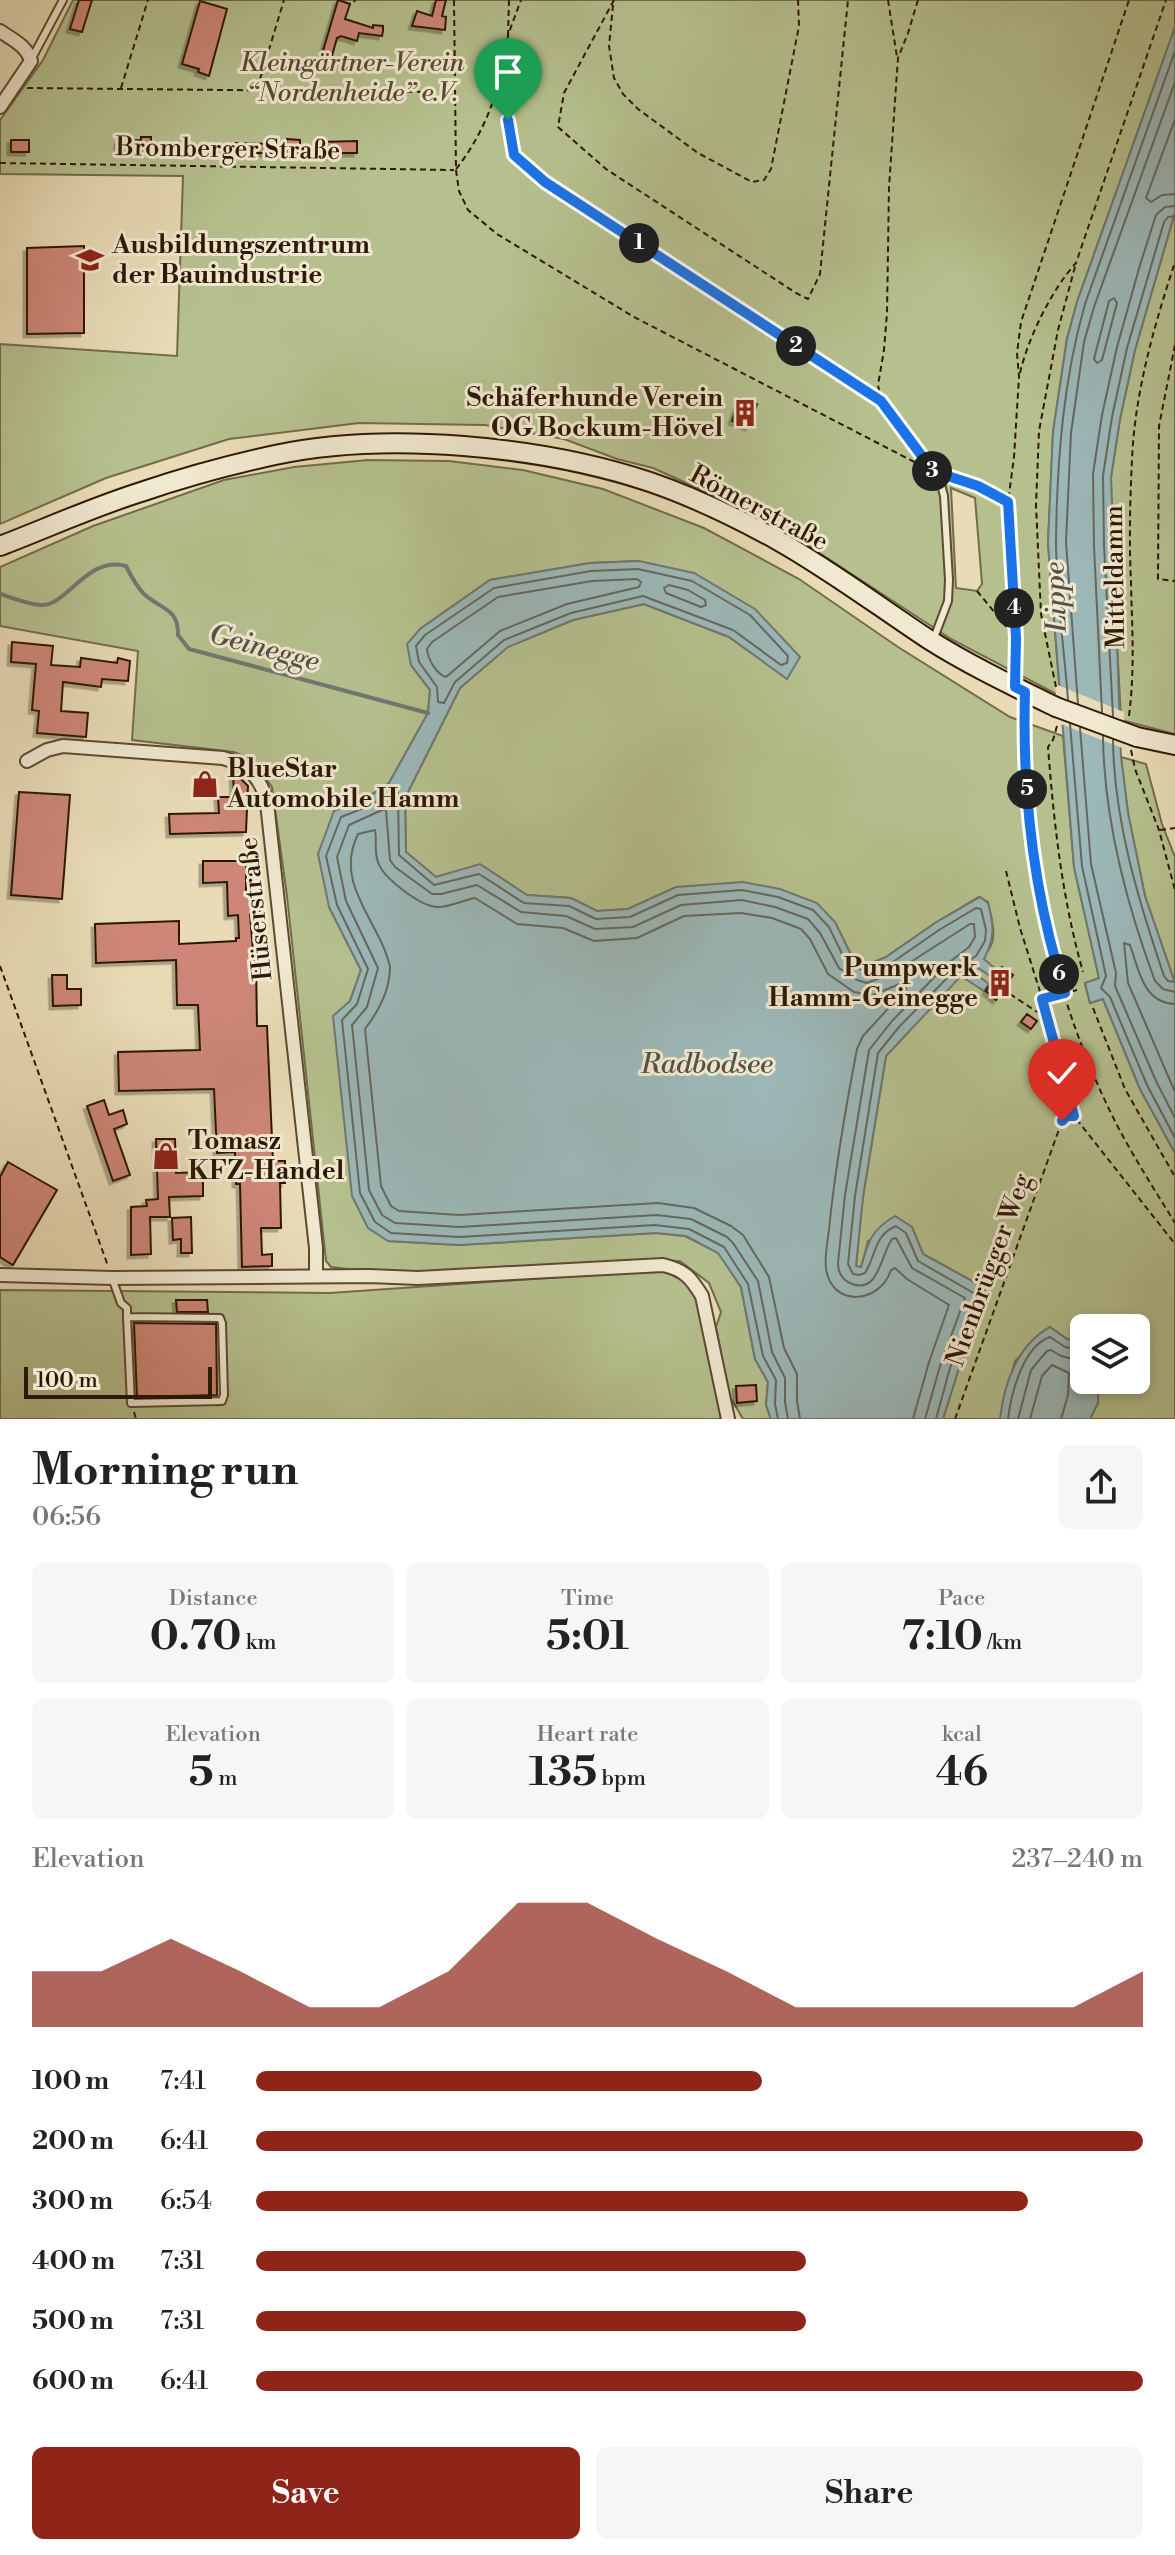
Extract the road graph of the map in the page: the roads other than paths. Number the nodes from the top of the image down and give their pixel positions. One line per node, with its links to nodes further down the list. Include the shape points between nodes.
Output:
1 (63, 0): 3 (lane)
2 (0, 31): 3 (street, via 21,45)
3 (31, 61): 4 (street)
4 (0, 107)
5 (933, 471): 7 (lane, via 944,496 949,580 948,601)
6 (0, 546): 7 (main road, Römerstraße, via 139,492 277,454 366,444 463,446 551,458 682,494 780,542)
7 (932, 641): 8 (main road, Römerstraße, bridge, via 1057,716)
8 (1175, 745)
9 (27, 761): 11 (street, Hüserstraße, via 63,746 223,758 243,765 260,782 267,803)
10 (0, 1275): 12 (street)
11 (316, 1276): 12 (street); 14 (street, via 418,1278 663,1265 679,1269 702,1296)
12 (112, 1278): 13 (lane)
13 (127, 1317): 13 (lane, via 220,1318 222,1401 131,1403)
14 (728, 1419)

